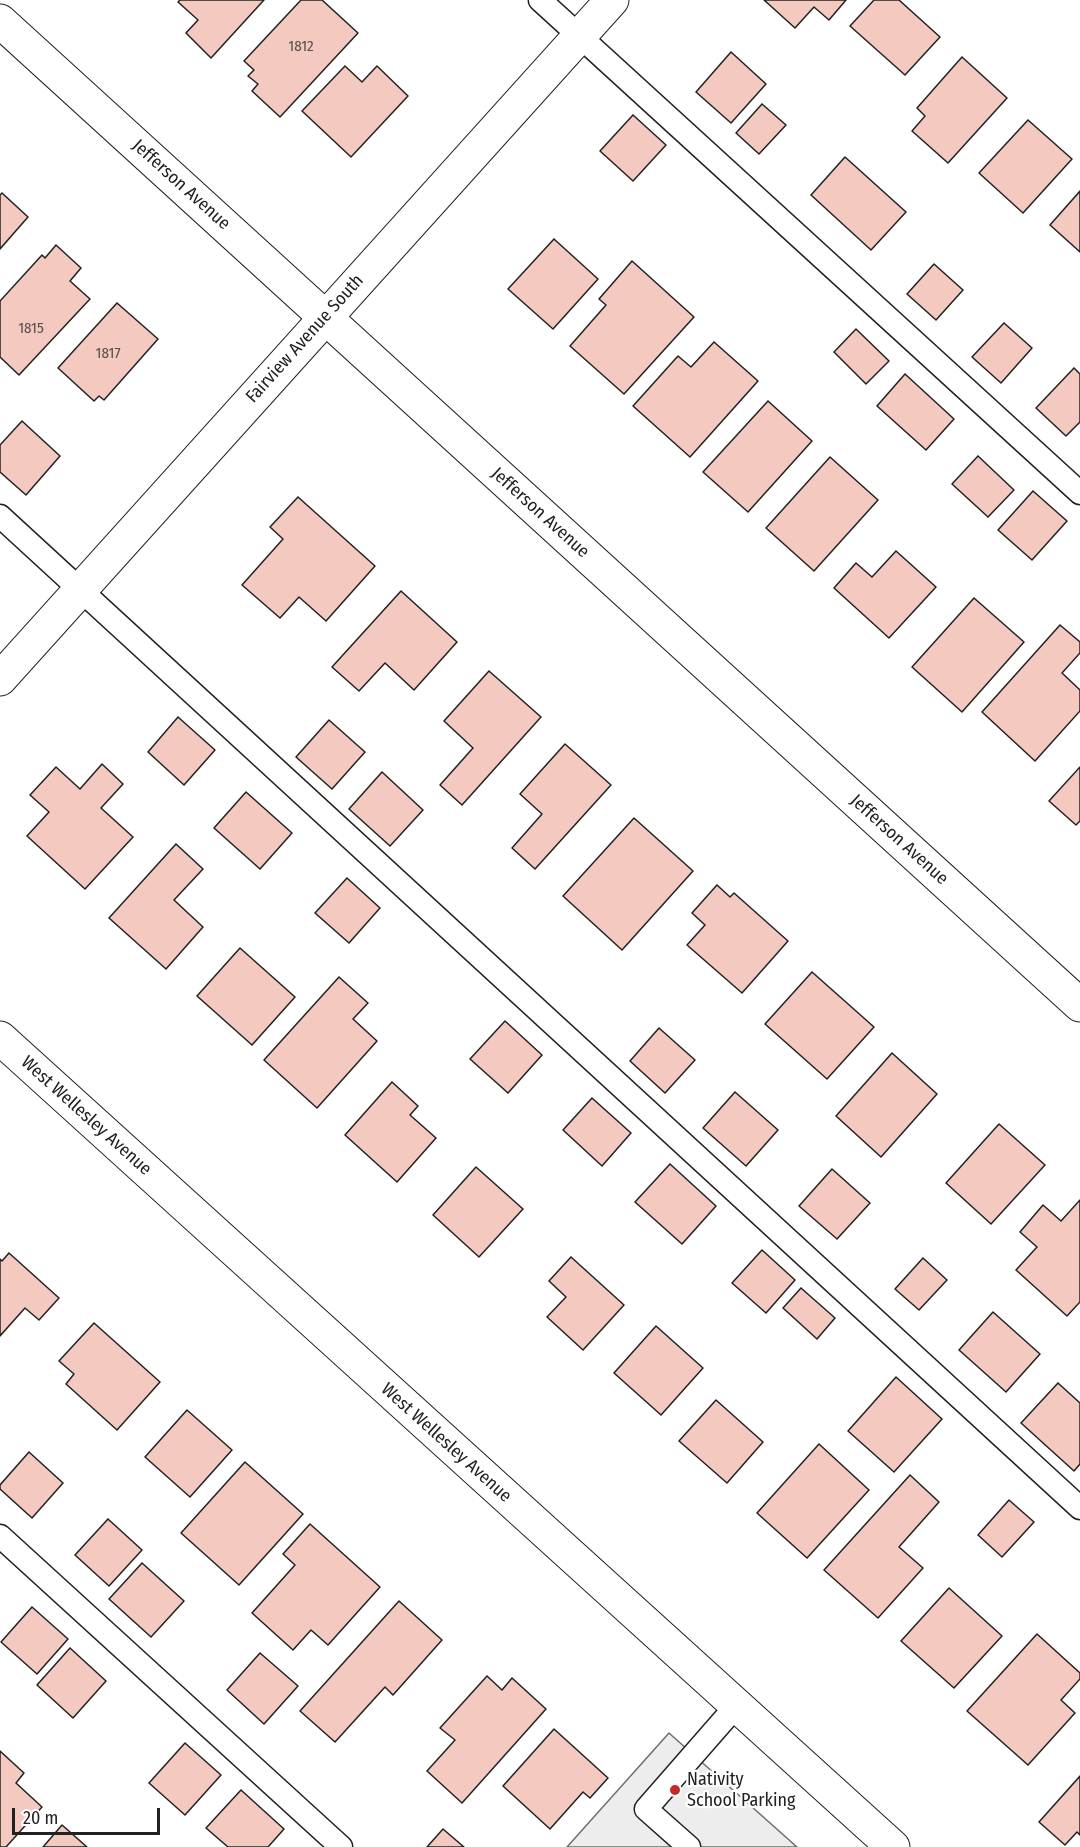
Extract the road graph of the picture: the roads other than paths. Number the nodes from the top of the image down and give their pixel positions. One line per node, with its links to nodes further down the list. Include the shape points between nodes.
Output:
1 (540, 0): 4 (lane)
2 (612, 0): 4 (street, Fairview Avenue South)
3 (0, 21): 5 (street, Jefferson Avenue)
4 (579, 36): 5 (street, Fairview Avenue South); 6 (lane)
5 (326, 318): 8 (street, Fairview Avenue South); 10 (street, Jefferson Avenue)
6 (1080, 493)
7 (0, 516): 8 (lane)
8 (81, 589): 9 (street, Fairview Avenue South); 12 (lane)
9 (0, 679)
10 (1080, 1005)
11 (0, 1038): 14 (street, West Wellesley Avenue)
12 (1080, 1508)
13 (0, 1536): 15 (lane)
14 (736, 1706): 16 (lane, via 646,1809); 17 (street, West Wellesley Avenue)
15 (341, 1847)
16 (689, 1847)
17 (893, 1847)

